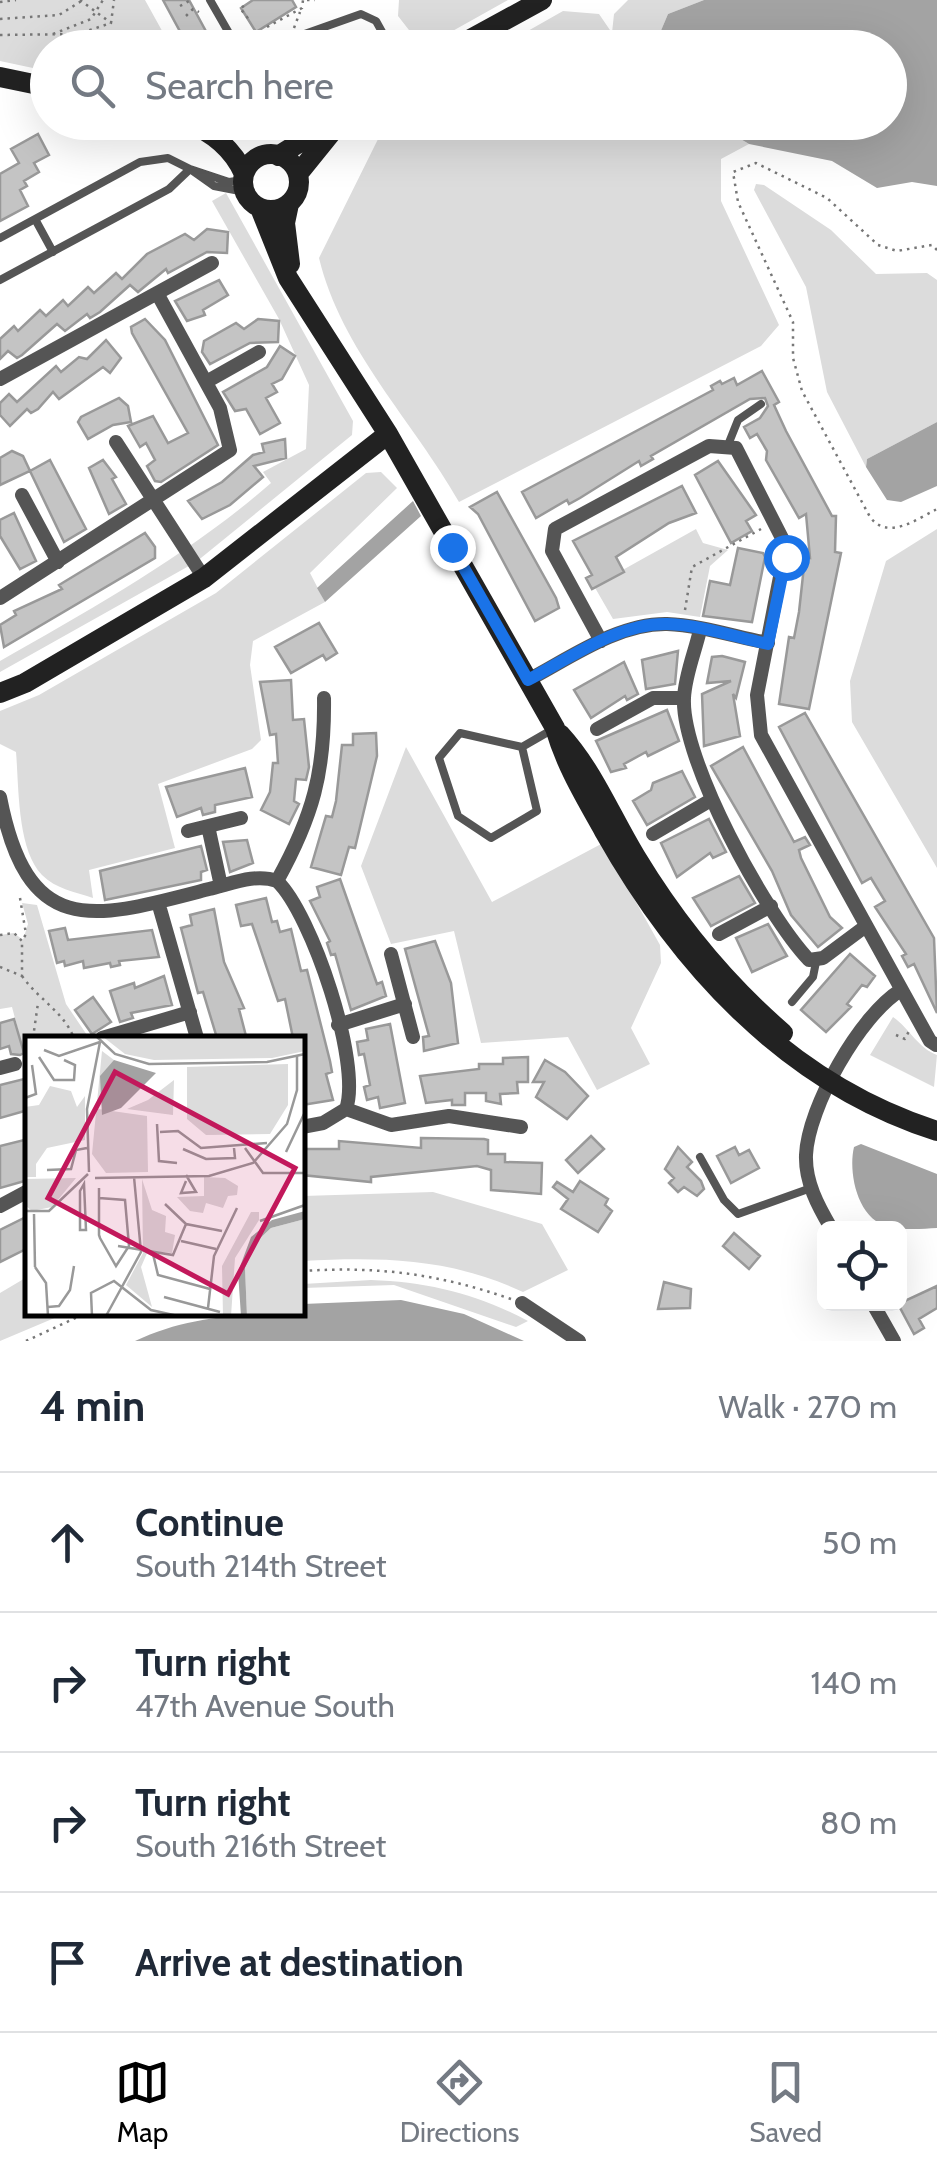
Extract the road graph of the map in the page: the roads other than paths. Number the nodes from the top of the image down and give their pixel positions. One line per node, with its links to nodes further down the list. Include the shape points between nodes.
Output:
1 (225, 0): 3 (lane)
2 (542, 0): 7 (street)
3 (212, 3): 4 (lane)
4 (228, 30)
5 (320, 30): 6 (lane, via 361,14)
6 (381, 30)
7 (487, 30)
8 (0, 77): 9 (street)
9 (30, 83)
10 (215, 140): 17 (street)
11 (242, 140): 14 (street)
12 (301, 140): 14 (street)
13 (323, 140): 16 (street)
14 (270, 156): 16 (street); 17 (street)
15 (190, 169): 17 (lane); 20 (lane, via 168,158 140,162); 22 (lane, via 170,189)
16 (298, 174): 18 (street)
17 (244, 182): 19 (street)
18 (289, 204): 19 (street); 26 (street, via 286,239)
19 (260, 208): 26 (street, via 280,264)
20 (36, 219): 21 (lane); 22 (lane)
21 (0, 238)
22 (53, 252): 24 (lane)
23 (212, 263): 25 (street)
24 (0, 280)
25 (157, 293): 28 (street); 29 (street)
26 (300, 295): 31 (street)
27 (259, 352): 29 (street)
28 (0, 379)
29 (206, 382): 35 (street, via 231,444 217,462)
30 (761, 404): 33 (lane, via 738,420)
31 (388, 434): 37 (street); 42 (street)
32 (116, 442): 35 (street)
33 (728, 444): 40 (street, via 709,446 560,524 552,551); 41 (street, via 786,546)
34 (22, 495): 36 (street)
35 (153, 502): 36 (street); 37 (street)
36 (58, 562): 38 (street)
37 (204, 578): 43 (street)
38 (0, 598)
39 (700, 630): 40 (street, via 647,626); 41 (street); 45 (street)
40 (601, 641): 42 (street)
41 (768, 644): 59 (street, via 757,696 761,735)
42 (528, 680): 46 (street)
43 (0, 693)
44 (324, 698): 55 (street, via 320,781)
45 (684, 698): 47 (street, via 653,698); 50 (street, via 688,741)
46 (554, 728): 48 (lane); 72 (street, via 578,754 674,928)
47 (596, 728)
48 (522, 747): 48 (lane, via 537,811 490,838 458,816 439,758 460,733)
49 (0, 797): 57 (street, via 16,854 52,901 96,914)
50 (711, 800): 54 (street); 58 (street)
51 (241, 818): 52 (street)
52 (208, 826): 53 (street); 56 (street)
53 (188, 832)
54 (653, 834)
55 (277, 881): 56 (street, via 251,878); 67 (street, via 306,926)
56 (221, 886): 57 (street)
57 (158, 902): 66 (street)
58 (770, 906): 60 (street); 62 (street)
59 (866, 926): 62 (street); 63 (street)
60 (719, 934)
61 (391, 954): 65 (street)
62 (813, 961): 64 (lane, via 812,976)
63 (901, 990): 71 (street); 72 (street, via 874,1010)
64 (792, 1002)
65 (404, 1004): 67 (street); 70 (street)
66 (190, 1012): 68 (street); 69 (street)
67 (338, 1025): 73 (street, via 350,1075)
68 (109, 1036)
69 (196, 1036)
70 (413, 1037)
71 (937, 1045)
72 (835, 1075): 74 (street); 77 (street); 79 (street, via 812,1124 806,1155)
73 (346, 1110): 75 (street); 76 (street, via 391,1125 449,1116)
74 (937, 1118)
75 (305, 1126)
76 (521, 1127)
77 (937, 1130)
78 (700, 1157): 79 (lane, via 738,1214)
79 (810, 1188): 82 (street)
80 (25, 1193): 81 (street)
81 (0, 1206)
82 (827, 1221)
83 (522, 1302): 85 (street)
84 (877, 1311): 86 (street)
85 (579, 1341)
86 (894, 1341)

